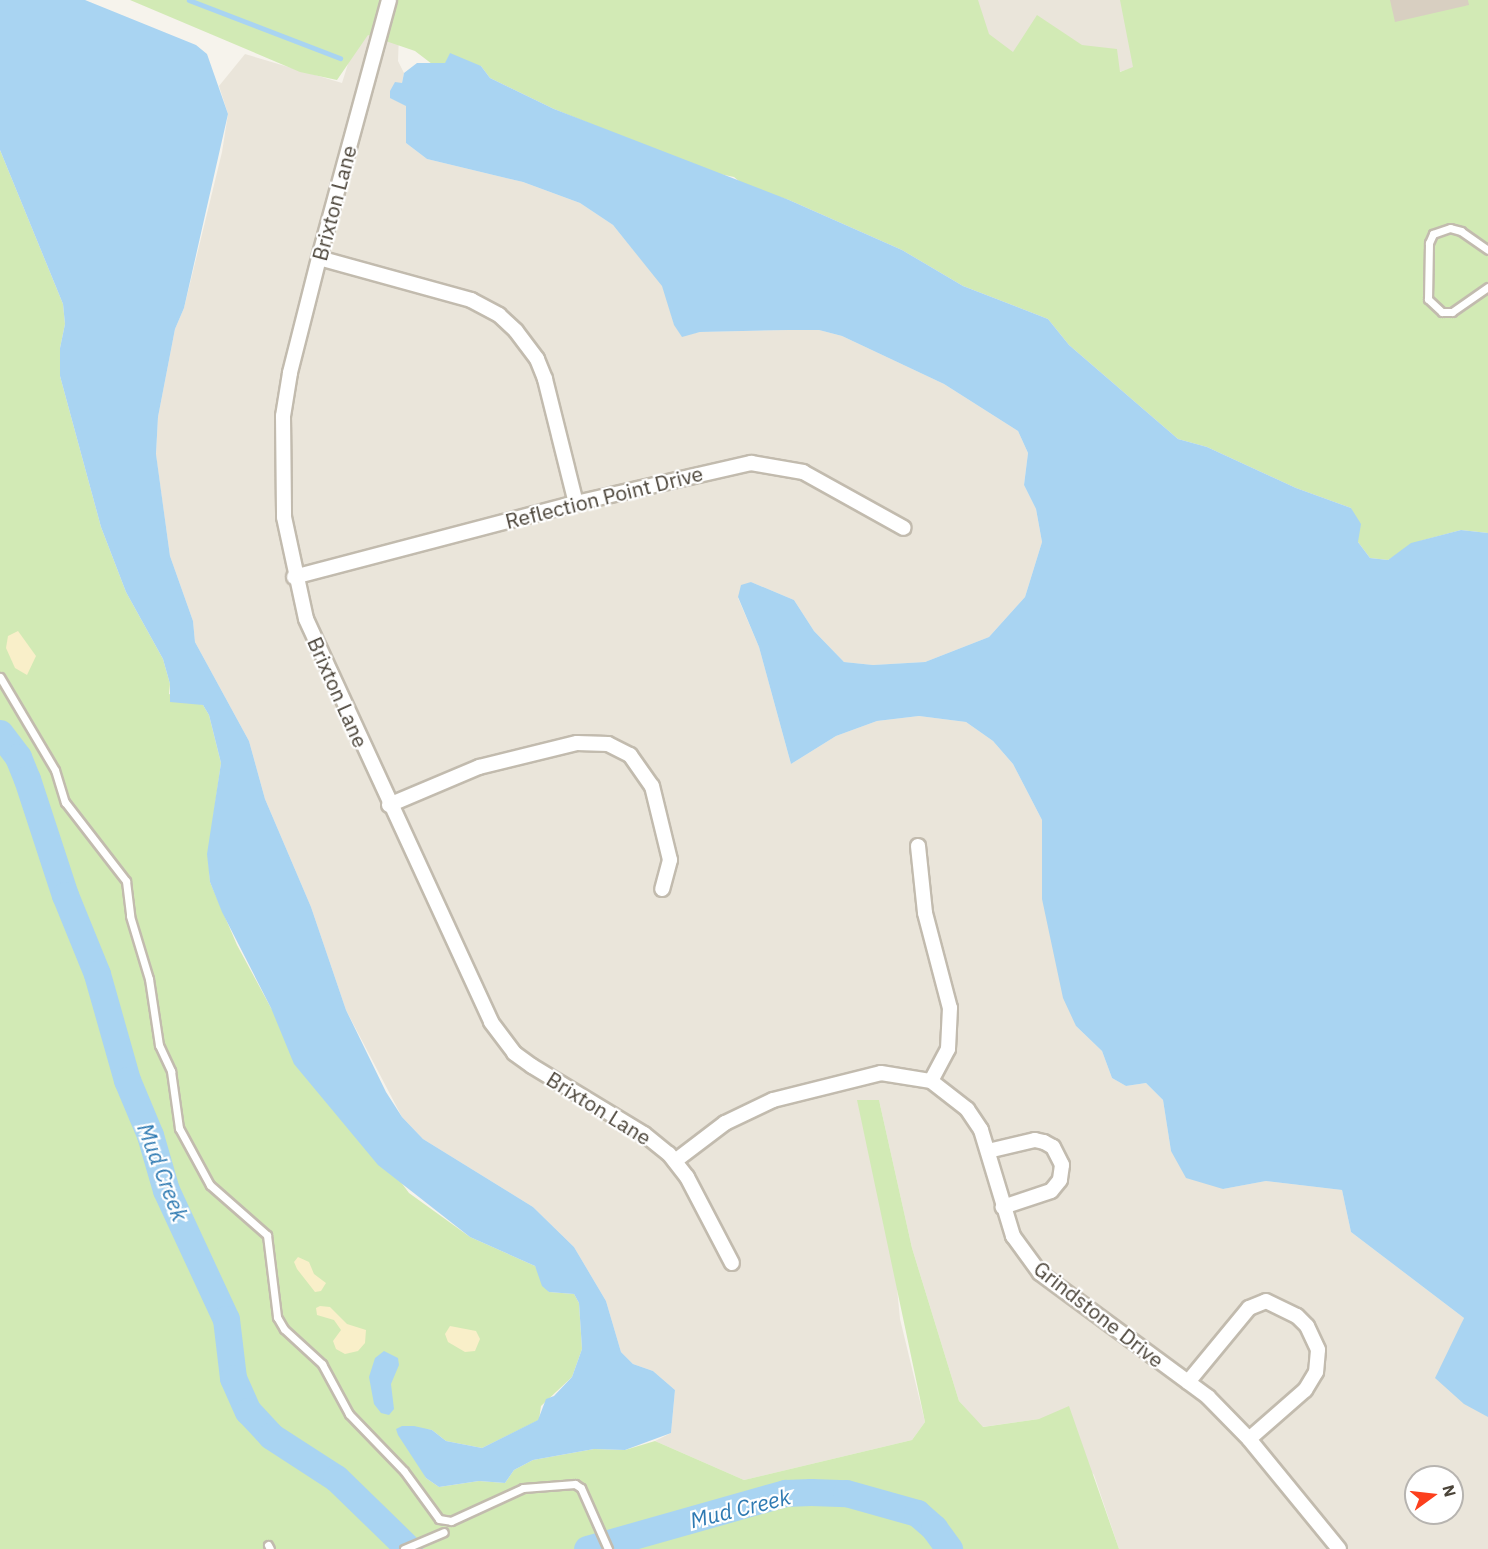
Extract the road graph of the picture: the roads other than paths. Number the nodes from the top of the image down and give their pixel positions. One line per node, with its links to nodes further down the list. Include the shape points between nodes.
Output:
1 (389, 0): 3 (street, Brixton Lane)
2 (1488, 250): 4 (lane, via 1450,228 1433,234 1429,243 1428,299 1442,312 1452,312)
3 (319, 258): 5 (street, via 471,300 499,315 516,331 537,359 545,379); 7 (street, Brixton Lane, via 283,416 284,517)
4 (1488, 287)
5 (576, 504): 6 (street, Reflection Point Drive, via 726,467 767,464 818,479); 7 (street, Reflection Point Drive)
6 (904, 528)
7 (294, 577): 9 (street, Brixton Lane, via 313,638)
8 (0, 677): 21 (lane, via 43,747 65,802 126,881 133,928 149,979 159,1045 171,1071 179,1128 210,1185 267,1235 277,1317 284,1329 322,1364 349,1414 404,1471 439,1519 451,1521 523,1488 575,1484 581,1488)
9 (389, 805): 11 (street, via 479,767 577,742 609,744 630,755 652,786 670,860); 14 (street, Brixton Lane, via 477,998 504,1040 532,1066 650,1138)
10 (918, 846): 12 (street, via 925,913 950,1008 948,1049)
11 (662, 889)
12 (931, 1081): 13 (street, Grindstone Drive, via 967,1109); 14 (street, via 881,1073 773,1100 725,1123)
13 (988, 1151): 15 (street, Grindstone Drive); 15 (street, via 1035,1140 1053,1147 1062,1165 1060,1180 1051,1191)
14 (675, 1161): 16 (street, Brixton Lane)
15 (1003, 1207): 17 (street, Grindstone Drive, via 1013,1236 1040,1273)
16 (732, 1263)
17 (1188, 1382): 18 (street, Grindstone Drive); 18 (street, via 1249,1308 1266,1301 1297,1316 1307,1326 1318,1350 1316,1372 1305,1390)
18 (1249, 1439): 22 (street, Grindstone Drive)
19 (444, 1532): 20 (lane)
20 (404, 1549)
21 (608, 1549)
22 (1339, 1549)

